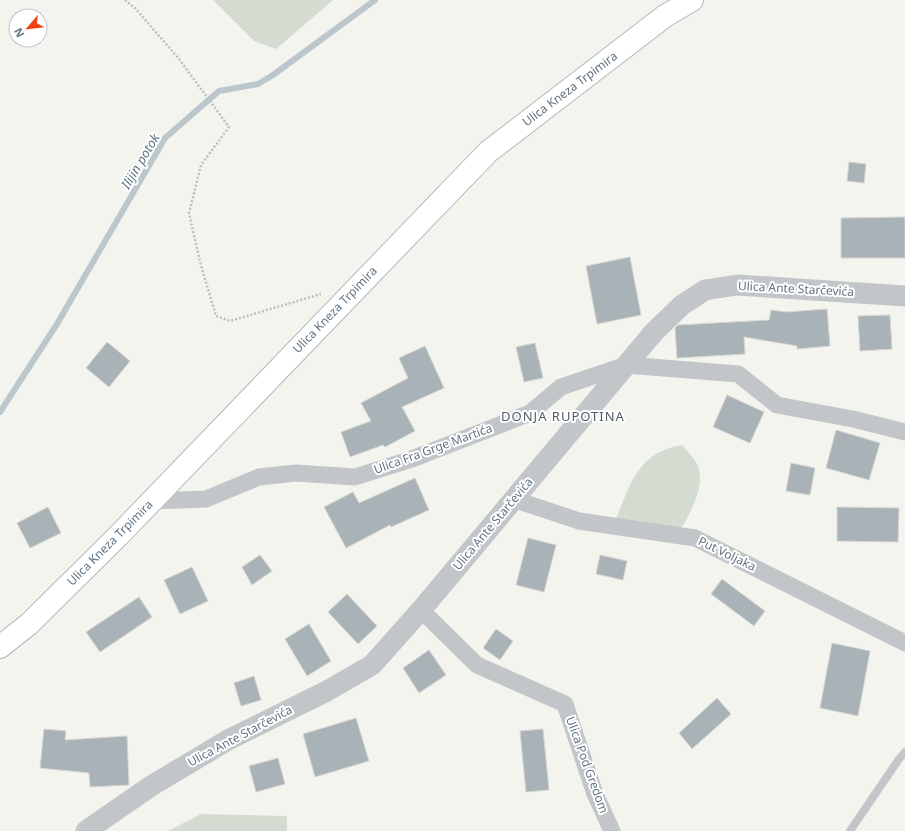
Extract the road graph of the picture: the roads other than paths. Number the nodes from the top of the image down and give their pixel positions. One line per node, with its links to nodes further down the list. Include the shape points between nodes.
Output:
1 (692, 0): 6 (main road, Ulica Kneza Trpimira, via 665,16 488,152)
2 (905, 296): 3 (street, Ulica Ante Starčevića, via 737,285 705,290 682,305 654,332)
3 (626, 365): 4 (street, Ulica Fra Grge Martića, via 738,374 777,405); 5 (street, Ulica Ante Starčevića); 6 (street, Ulica Fra Grge Martića, via 561,388 530,413 412,459 355,476 296,473 259,477 206,499)
4 (905, 432)
5 (514, 499): 7 (street, Ulica Ante Starčevića); 8 (street, Put Voljaka, via 579,521 695,538)
6 (152, 501): 9 (main road, Ulica Kneza Trpimira, via 29,624)
7 (421, 610): 11 (street, Ulica Ante Starčevića, via 372,665 327,691 228,740 151,786); 12 (street, Ulica Pod Gredom, via 477,665 565,704 595,794)
8 (905, 643)
9 (0, 647)
10 (905, 752): 13 (lane)
11 (86, 831)
12 (612, 831)
13 (850, 831)

